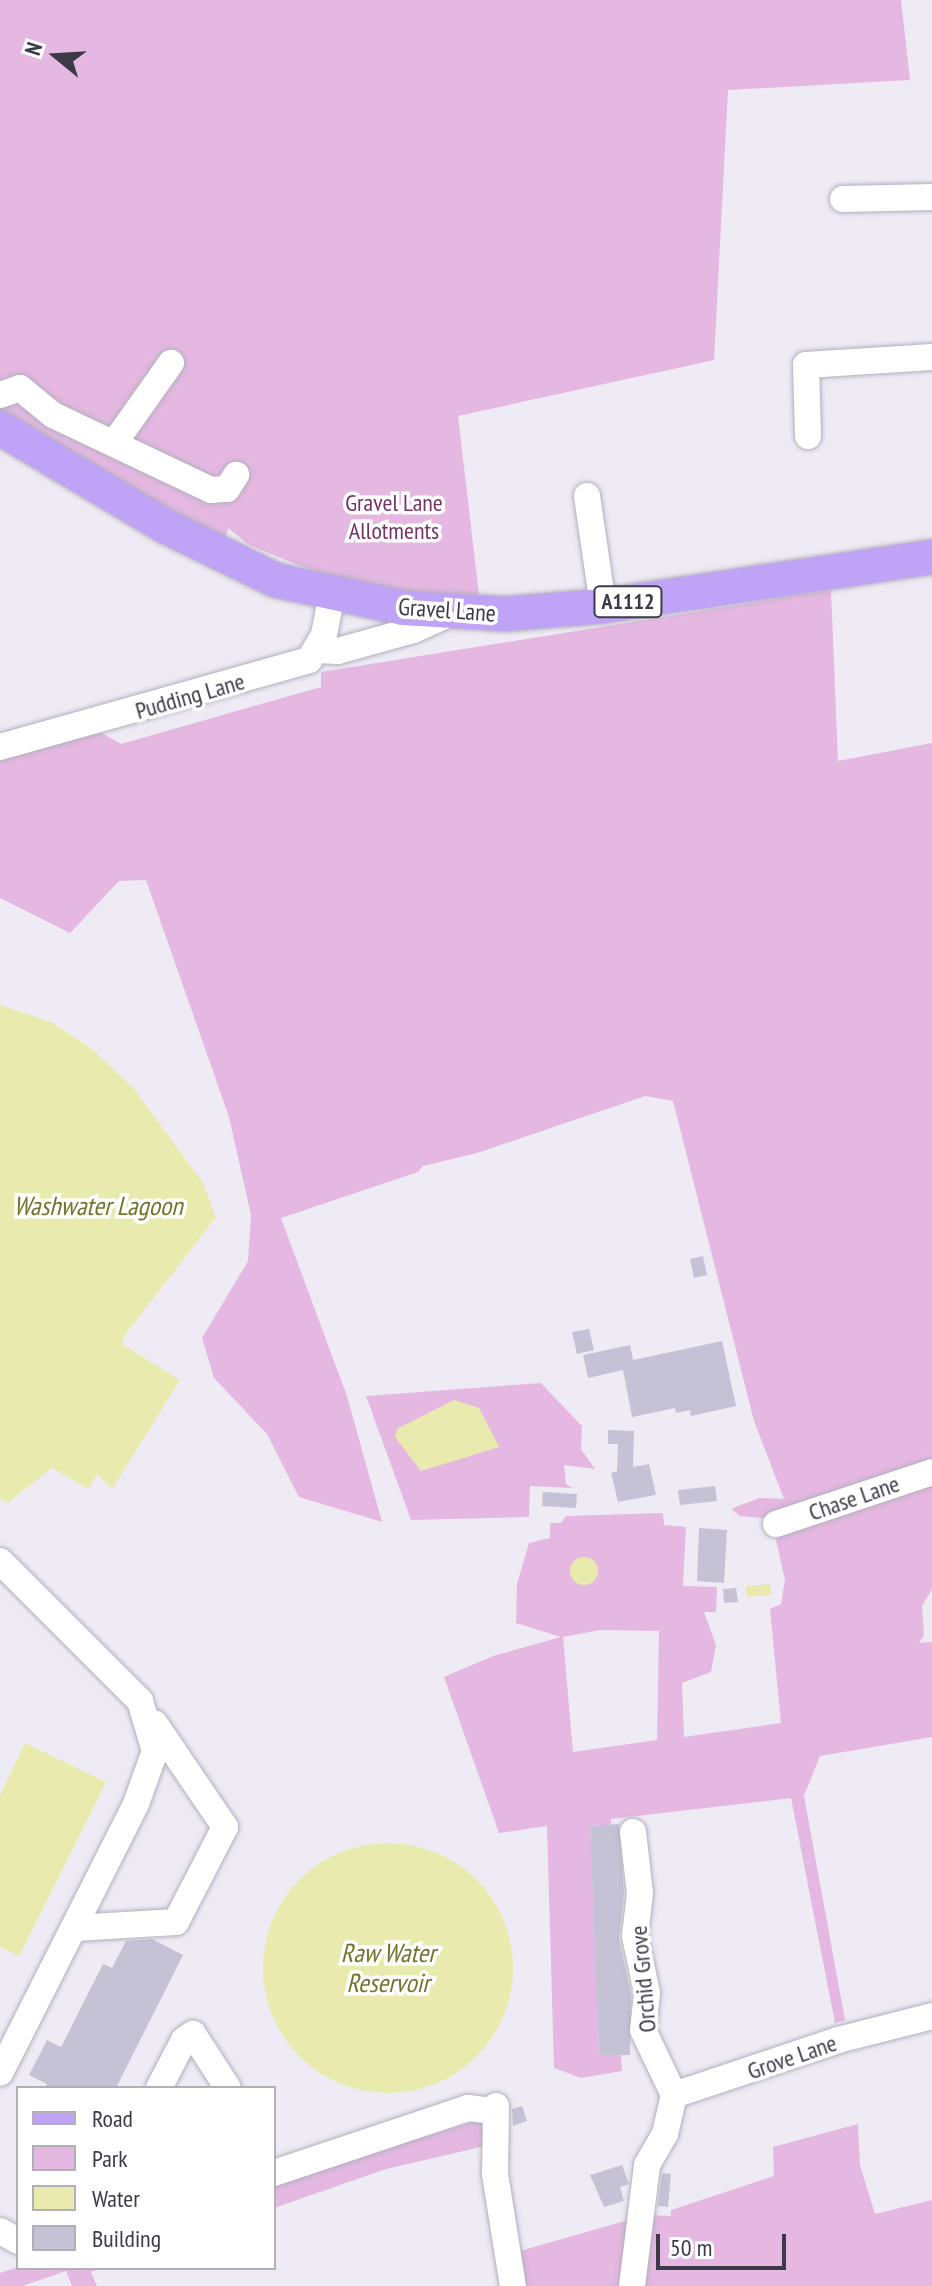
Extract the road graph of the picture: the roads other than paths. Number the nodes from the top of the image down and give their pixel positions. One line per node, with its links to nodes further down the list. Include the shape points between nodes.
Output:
1 (932, 197): 2 (street)
2 (843, 199)
3 (932, 357): 7 (street, via 806,356)
4 (171, 363): 8 (street)
5 (0, 395): 8 (street, via 20,388 53,415)
6 (0, 428): 12 (main road, Gravel Lane / A1112, via 201,544 275,580)
7 (808, 436)
8 (115, 442): 9 (street, via 218,492)
9 (236, 475)
10 (587, 496): 13 (street)
11 (932, 557): 13 (main road, Gravel Lane / A1112)
12 (332, 593): 14 (main road, Gravel Lane / A1112); 15 (street)
13 (603, 606): 14 (main road, Gravel Lane / A1112)
14 (449, 614): 15 (street, via 338,651)
15 (318, 650): 16 (street, Pudding Lane, via 298,665)
16 (0, 747)
17 (932, 1472): 18 (street, Chase Lane)
18 (776, 1524)
19 (0, 1561): 20 (street)
20 (140, 1701): 22 (street, via 155,1751 136,1804); 22 (street, via 225,1827 176,1922)
21 (633, 1832): 25 (street, Orchid Grove, via 640,1893 635,1936 647,1993 643,2030)
22 (75, 1928): 24 (street)
23 (932, 2016): 25 (street, Grove Lane)
24 (0, 2073)
25 (670, 2085): 30 (street, via 665,2134 647,2165)
26 (160, 2086): 27 (street, via 184,2040 193,2034)
27 (227, 2086)
28 (276, 2171): 29 (street, via 468,2108 490,2108)
29 (513, 2286)
30 (632, 2286)

